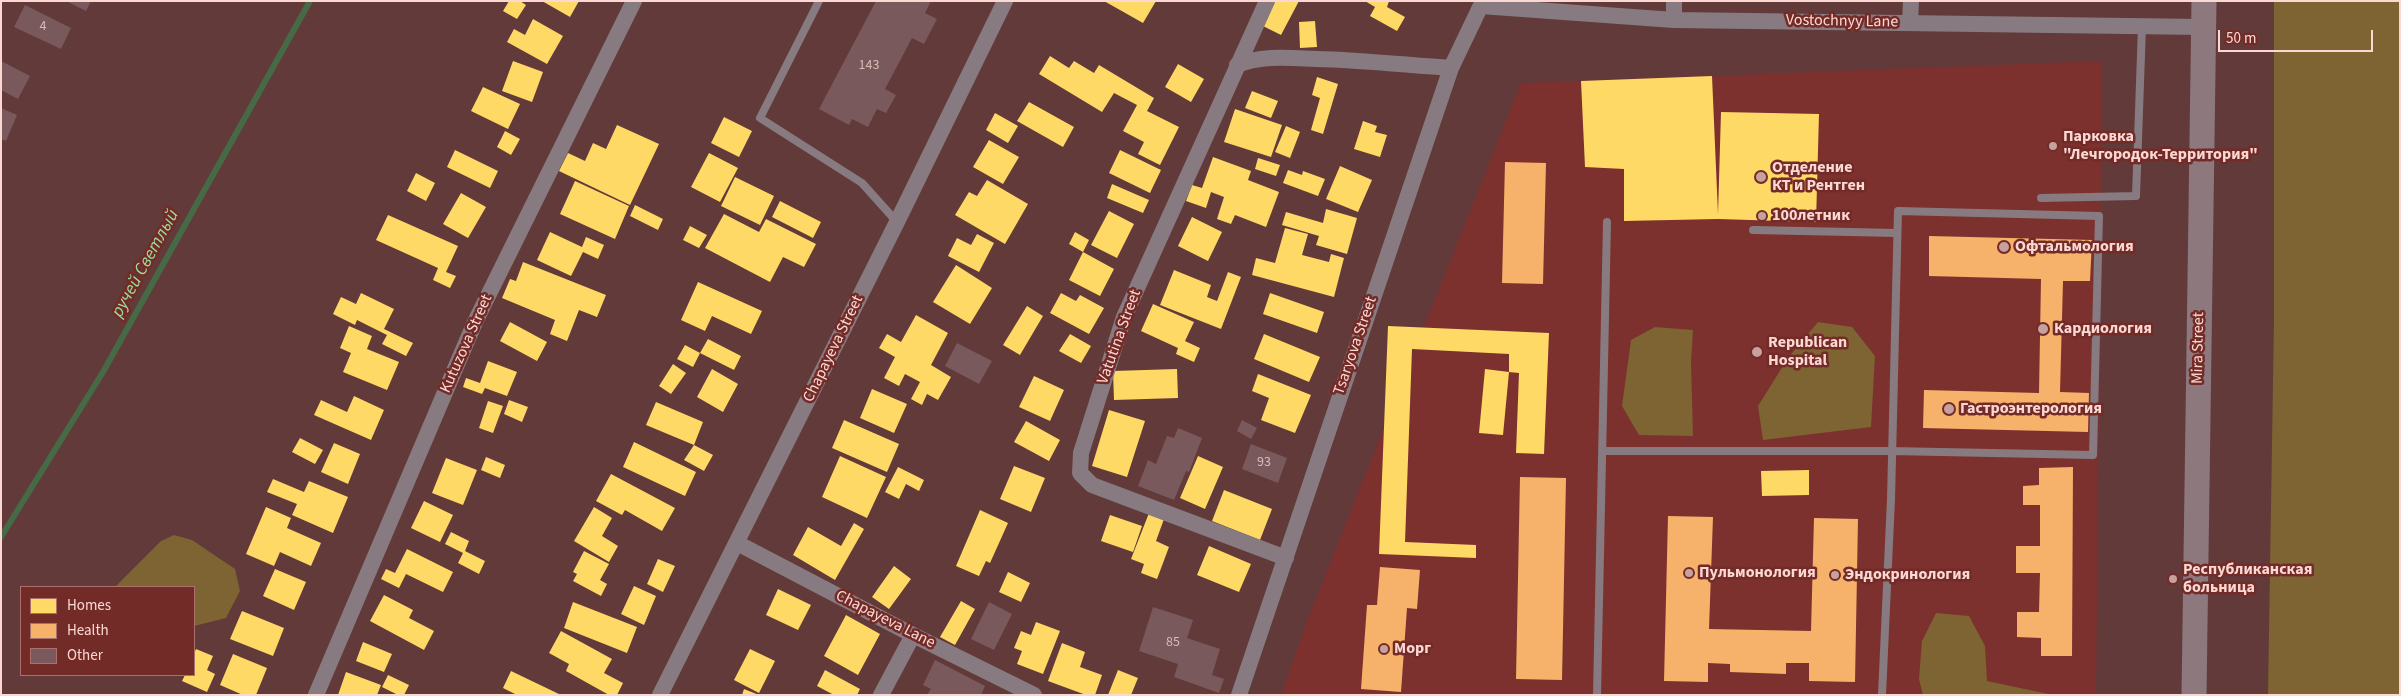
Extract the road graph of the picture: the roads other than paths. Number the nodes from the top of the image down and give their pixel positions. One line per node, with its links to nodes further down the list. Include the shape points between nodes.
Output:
1 (634, 1): 25 (street, Kutuzova Street, via 475,322)
2 (819, 1): 16 (lane, via 760,118 862,183)
3 (1005, 1): 16 (street, Chapayeva Street)
4 (1267, 1): 13 (street, Vatutina Street)
5 (1674, 1): 9 (street)
6 (1911, 1): 10 (street)
7 (2204, 1): 12 (main road, Mira Street)
8 (1482, 4): 9 (street, Vostochnyy Lane); 14 (street, Tsaryova Street)
9 (1674, 20): 10 (street, Vostochnyy Lane)
10 (1910, 23): 11 (street, Vostochnyy Lane)
11 (2142, 26): 12 (street, Vostochnyy Lane); 15 (lane, via 2136,196)
12 (2204, 26): 32 (main road, Mira Street)
13 (1236, 65): 14 (street, via 1273,57); 23 (street, Vatutina Street, via 1124,317 1081,453 1080,473 1092,485)
14 (1451, 68): 23 (street, Tsaryova Street)
15 (2041, 198)
16 (897, 222): 22 (street, Chapayeva Street)
17 (1607, 222): 20 (lane)
18 (1753, 230): 19 (lane)
19 (1897, 233): 21 (lane); 21 (lane, via 1898,211 2099,216 2093,455)
20 (1602, 451): 21 (lane); 30 (lane)
21 (1891, 451): 31 (lane)
22 (737, 542): 24 (street, Chapayeva Lane); 26 (street, Chapayeva Street)
23 (1286, 558): 29 (street, Tsaryova Street)
24 (913, 635): 27 (street); 28 (street, Chapayeva Lane)
25 (316, 695)
26 (660, 695)
27 (881, 695)
28 (1034, 695)
29 (1239, 695)
30 (1597, 695)
31 (1882, 695)
32 (2194, 695)

